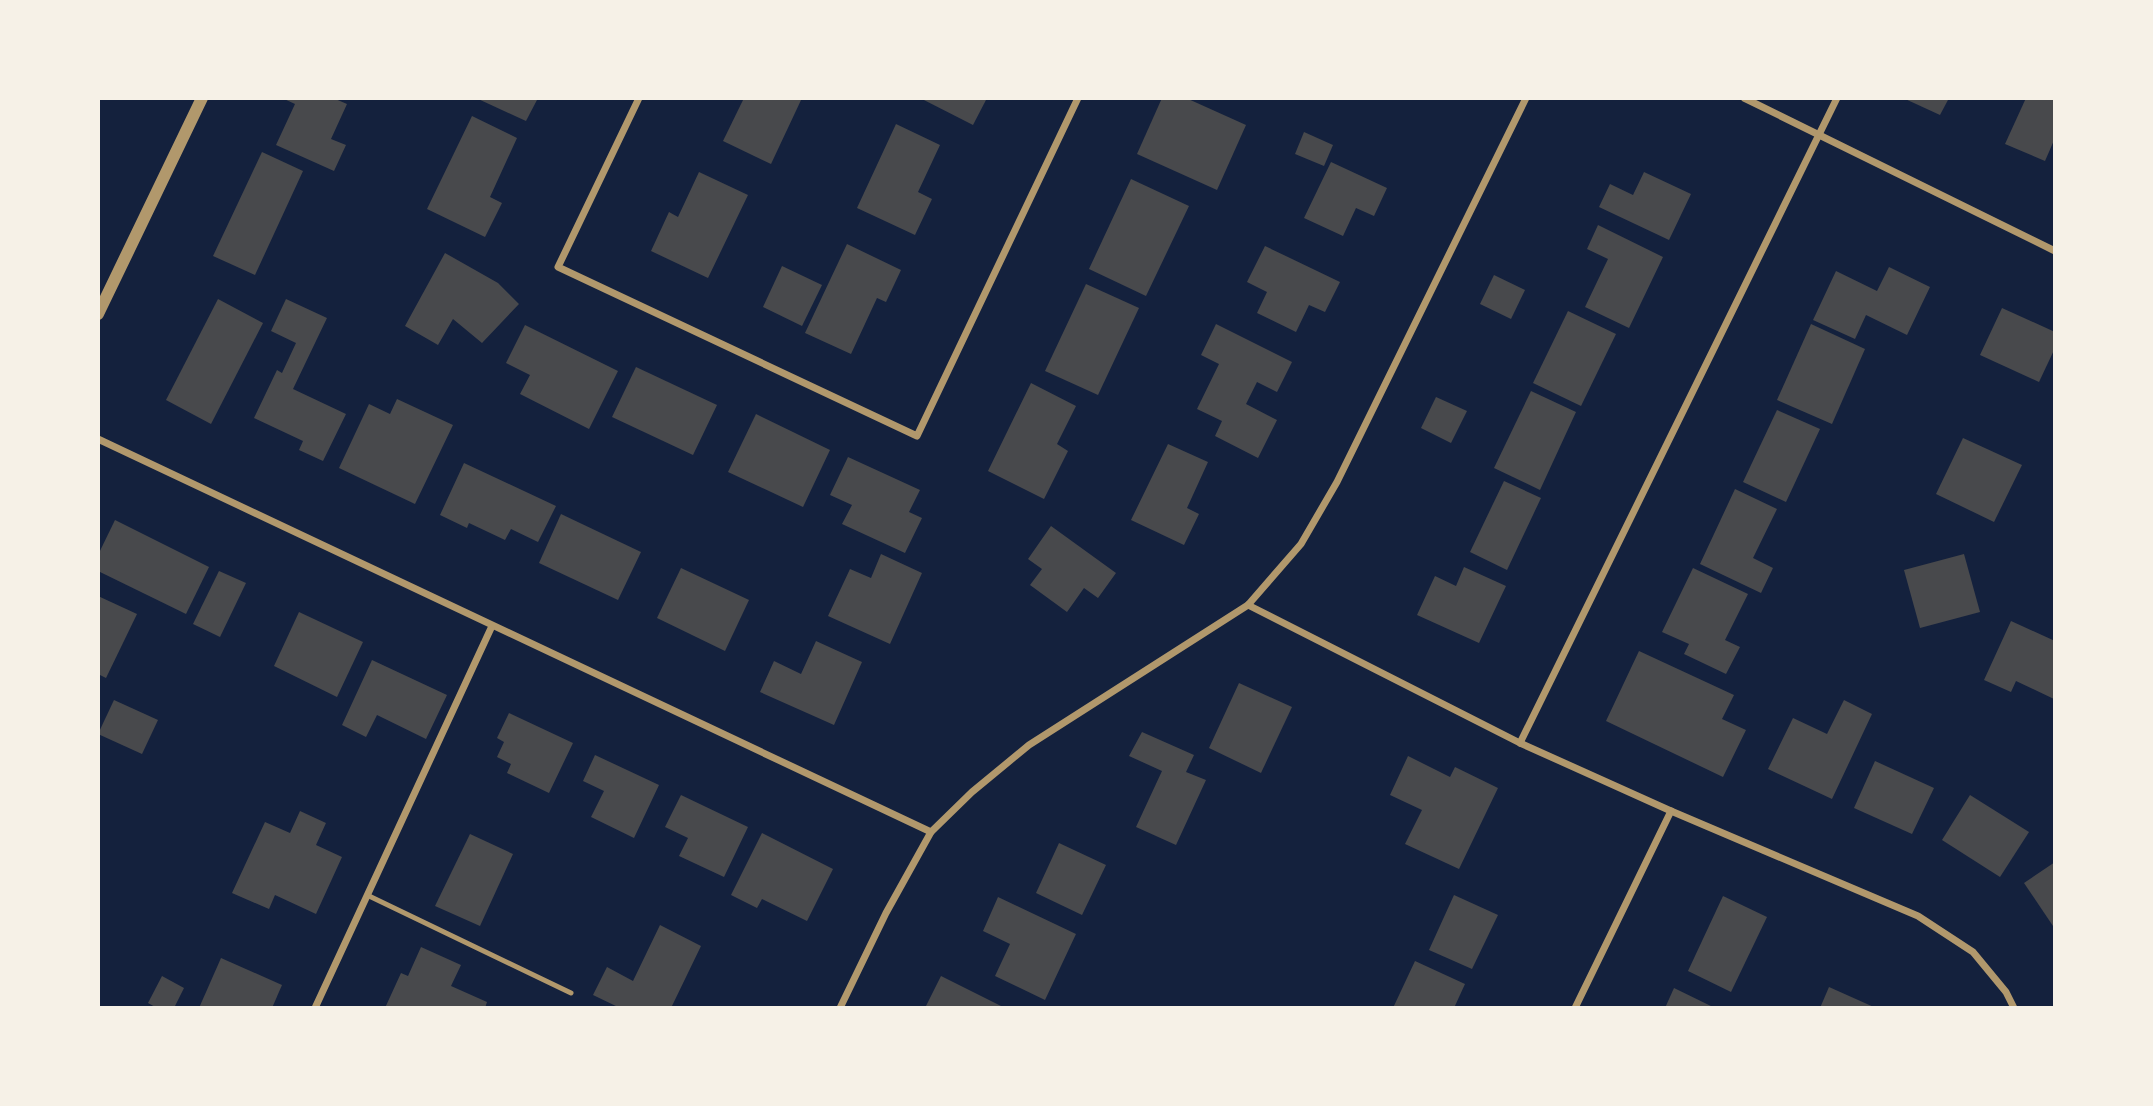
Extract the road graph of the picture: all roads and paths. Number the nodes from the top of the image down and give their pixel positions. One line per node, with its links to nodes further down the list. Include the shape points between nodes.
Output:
1 (202, 98): 9 (street)
2 (639, 98): 3 (street, via 558,267 918,436)
3 (1078, 98)
4 (1526, 98): 11 (street, via 1337,482 1301,544)
5 (1744, 98): 7 (street)
6 (1837, 98): 7 (street)
7 (1818, 134): 8 (street); 13 (street)
8 (2055, 251)
9 (98, 314)
10 (98, 439): 12 (street)
11 (1248, 605): 13 (street); 15 (street, via 1028,745)
12 (492, 626): 15 (street); 16 (street)
13 (1520, 743): 14 (street)
14 (1671, 811): 20 (street); 21 (street, via 1918,916 1973,952)
15 (931, 832): 19 (street)
16 (367, 895): 17 (lane); 18 (street)
17 (571, 993)
18 (315, 1008)
19 (840, 1008)
20 (1575, 1008)
21 (2014, 1008)

